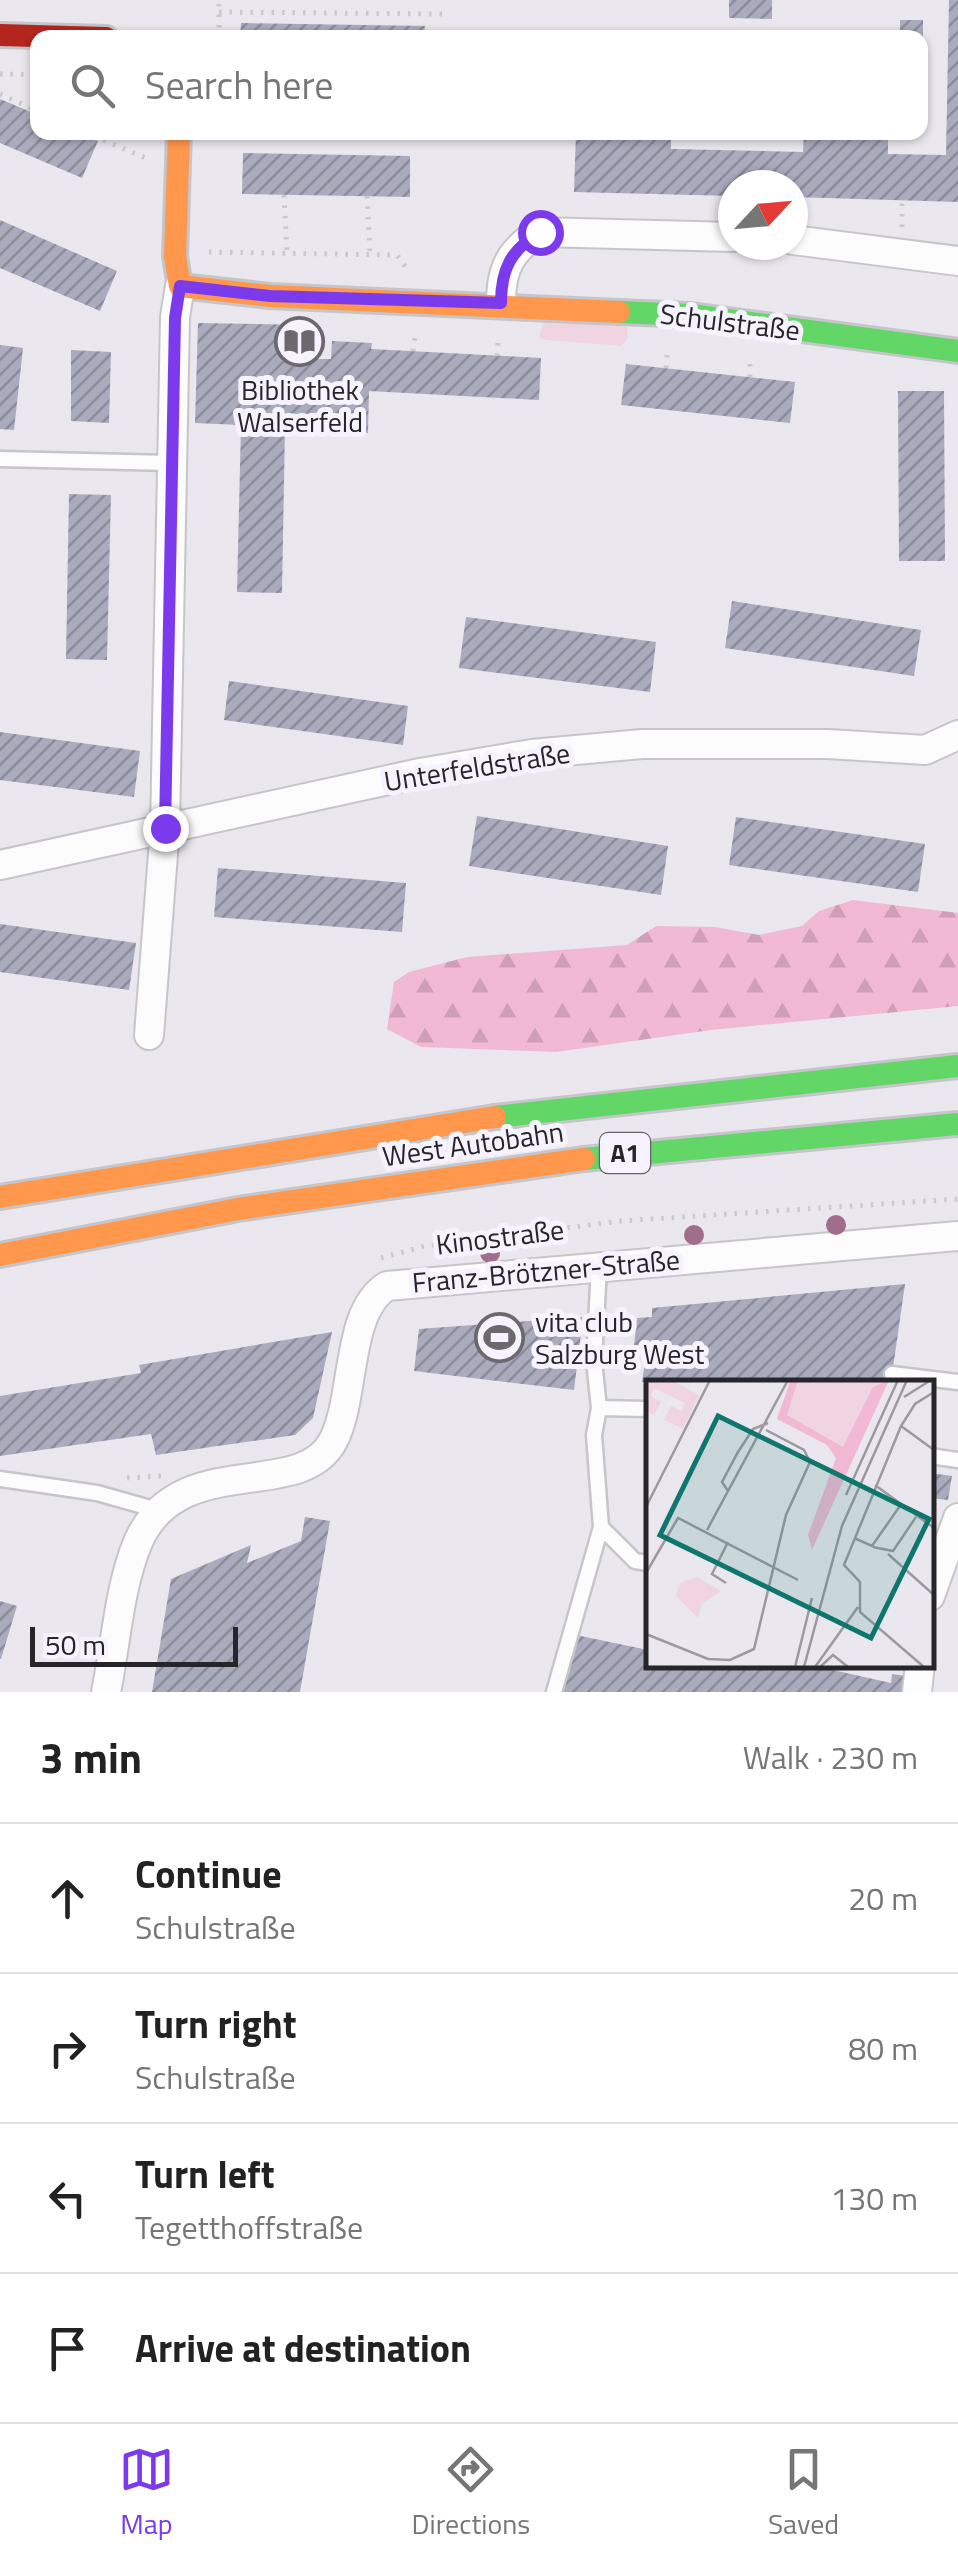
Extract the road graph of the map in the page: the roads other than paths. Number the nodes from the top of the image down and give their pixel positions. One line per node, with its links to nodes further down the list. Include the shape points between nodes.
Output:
1 (0, 34): 2 (main road)
2 (30, 35)
3 (179, 140): 7 (main road)
4 (718, 237): 8 (street, via 540,232 518,245 501,275)
5 (808, 242): 6 (street)
6 (958, 261)
7 (180, 286): 8 (main road, Schulstraße, via 270,296); 11 (street)
8 (501, 303): 9 (main road, Schulstraße, via 691,316)
9 (958, 351)
10 (0, 459): 11 (lane)
11 (171, 463): 13 (street)
12 (958, 735): 13 (street, Unterfeldstraße, via 925,750 642,744 532,754)
13 (165, 828): 14 (street, Unterfeldstraße); 15 (street)
14 (0, 865)
15 (149, 1036)
16 (958, 1066): 18 (main road, West Autobahn / A1, via 598,1101 298,1144)
17 (958, 1124): 20 (main road, West Autobahn / A1, via 618,1154 294,1200)
18 (0, 1197)
19 (958, 1236): 21 (street, Franz-Brötzner-Straße)
20 (0, 1255)
21 (599, 1266): 24 (lane); 29 (street, Franz-Brötzner-Straße, via 388,1286 369,1304 346,1405 332,1444 314,1462 284,1474 217,1480)
22 (892, 1374): 23 (lane)
23 (958, 1382)
24 (599, 1408): 25 (lane); 31 (lane, via 594,1435)
25 (646, 1409)
26 (933, 1456): 27 (lane)
27 (958, 1460)
28 (0, 1479): 29 (lane, via 97,1492)
29 (161, 1511): 34 (street, Franz-Brötzner-Straße, via 139,1540)
30 (958, 1518): 33 (street)
31 (601, 1527): 32 (lane, via 635,1562); 35 (lane)
32 (646, 1563)
33 (933, 1588)
34 (106, 1692)
35 (554, 1692)

